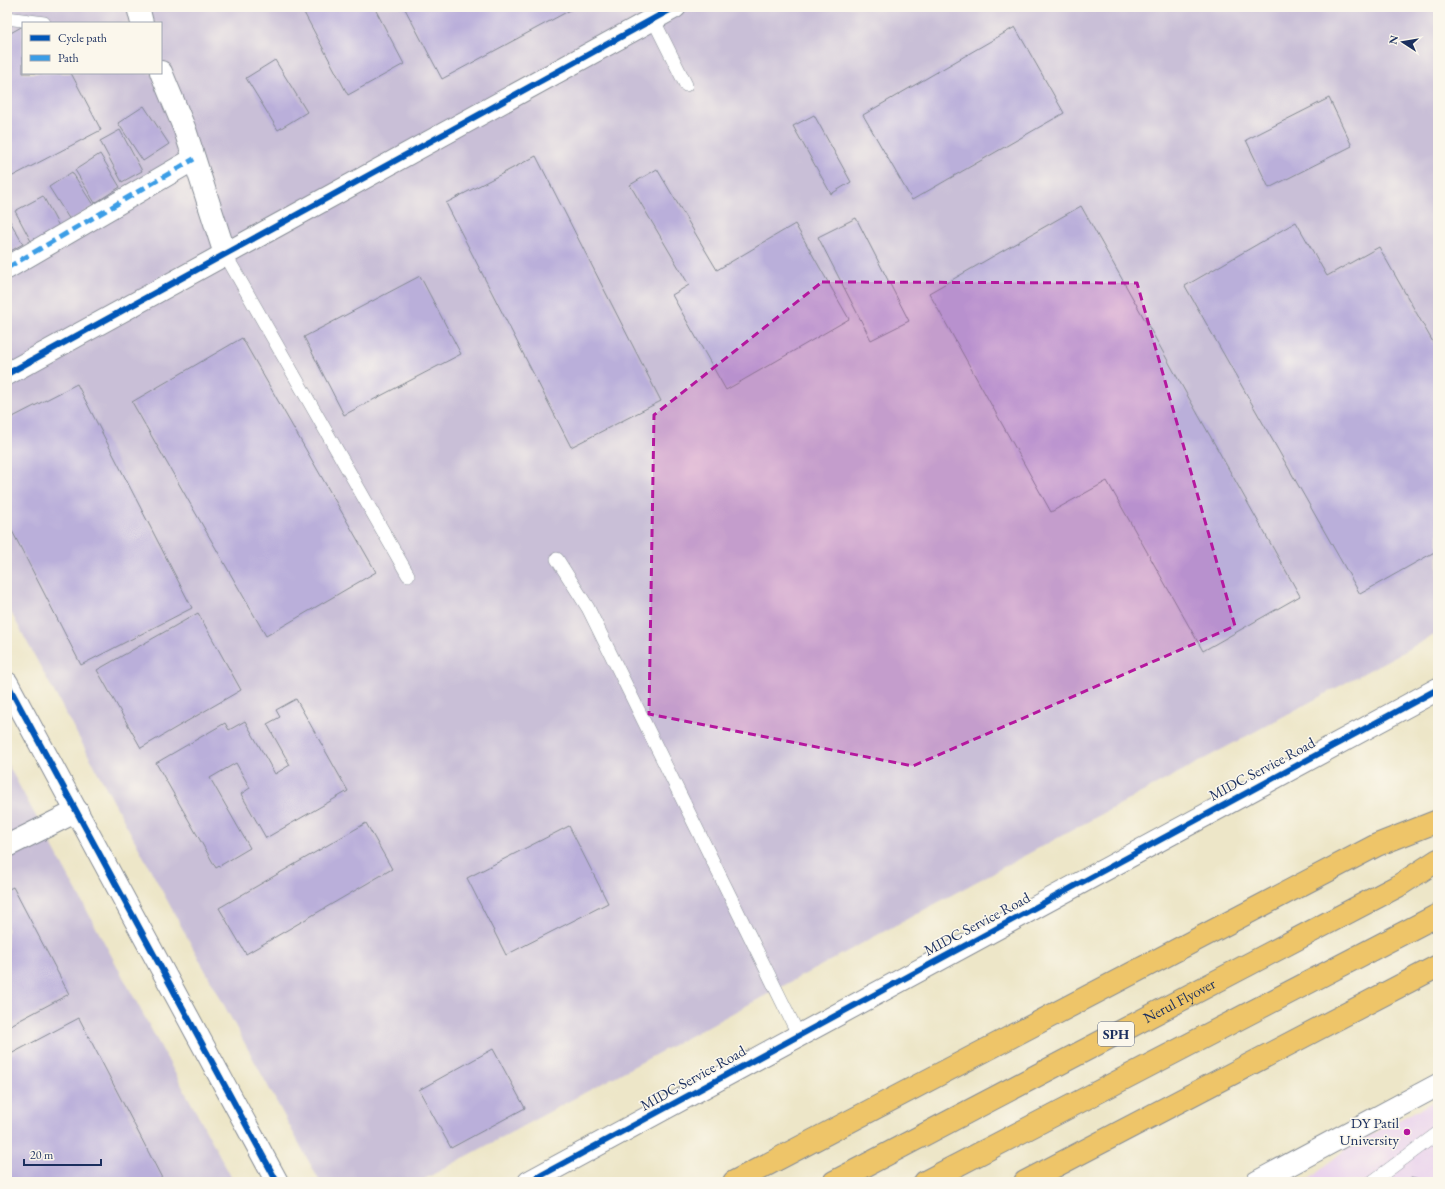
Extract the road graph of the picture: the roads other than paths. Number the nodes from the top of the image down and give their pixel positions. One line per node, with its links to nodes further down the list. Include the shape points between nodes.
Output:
1 (138, 7): 6 (street)
2 (675, 7): 4 (street)
3 (7, 18): 5 (lane)
4 (653, 19): 8 (lane); 10 (street)
5 (37, 22)
6 (142, 22)
7 (162, 74): 9 (street, via 185,130)
8 (686, 85)
9 (194, 160): 10 (street); 11 (street)
10 (225, 254): 12 (street); 14 (lane)
11 (7, 268)
12 (7, 374)
13 (557, 559): 23 (lane, via 588,608)
14 (408, 575)
15 (7, 683): 17 (street)
16 (1438, 689): 23 (street, MIDC Service Road)
17 (77, 811): 19 (street); 26 (street)
18 (1438, 821): 28 (highway, via 1377,845)
19 (7, 846)
20 (1438, 860): 29 (highway, Nerul Flyover / SPH, via 1398,886)
21 (1438, 915): 30 (highway)
22 (1438, 966): 31 (highway)
23 (799, 1036): 27 (street, MIDC Service Road)
24 (1438, 1085): 32 (street)
25 (1438, 1133): 33 (lane)
26 (277, 1182)
27 (530, 1182)
28 (734, 1182)
29 (834, 1182)
30 (925, 1182)
31 (1025, 1182)
32 (1257, 1182)
33 (1372, 1182)

